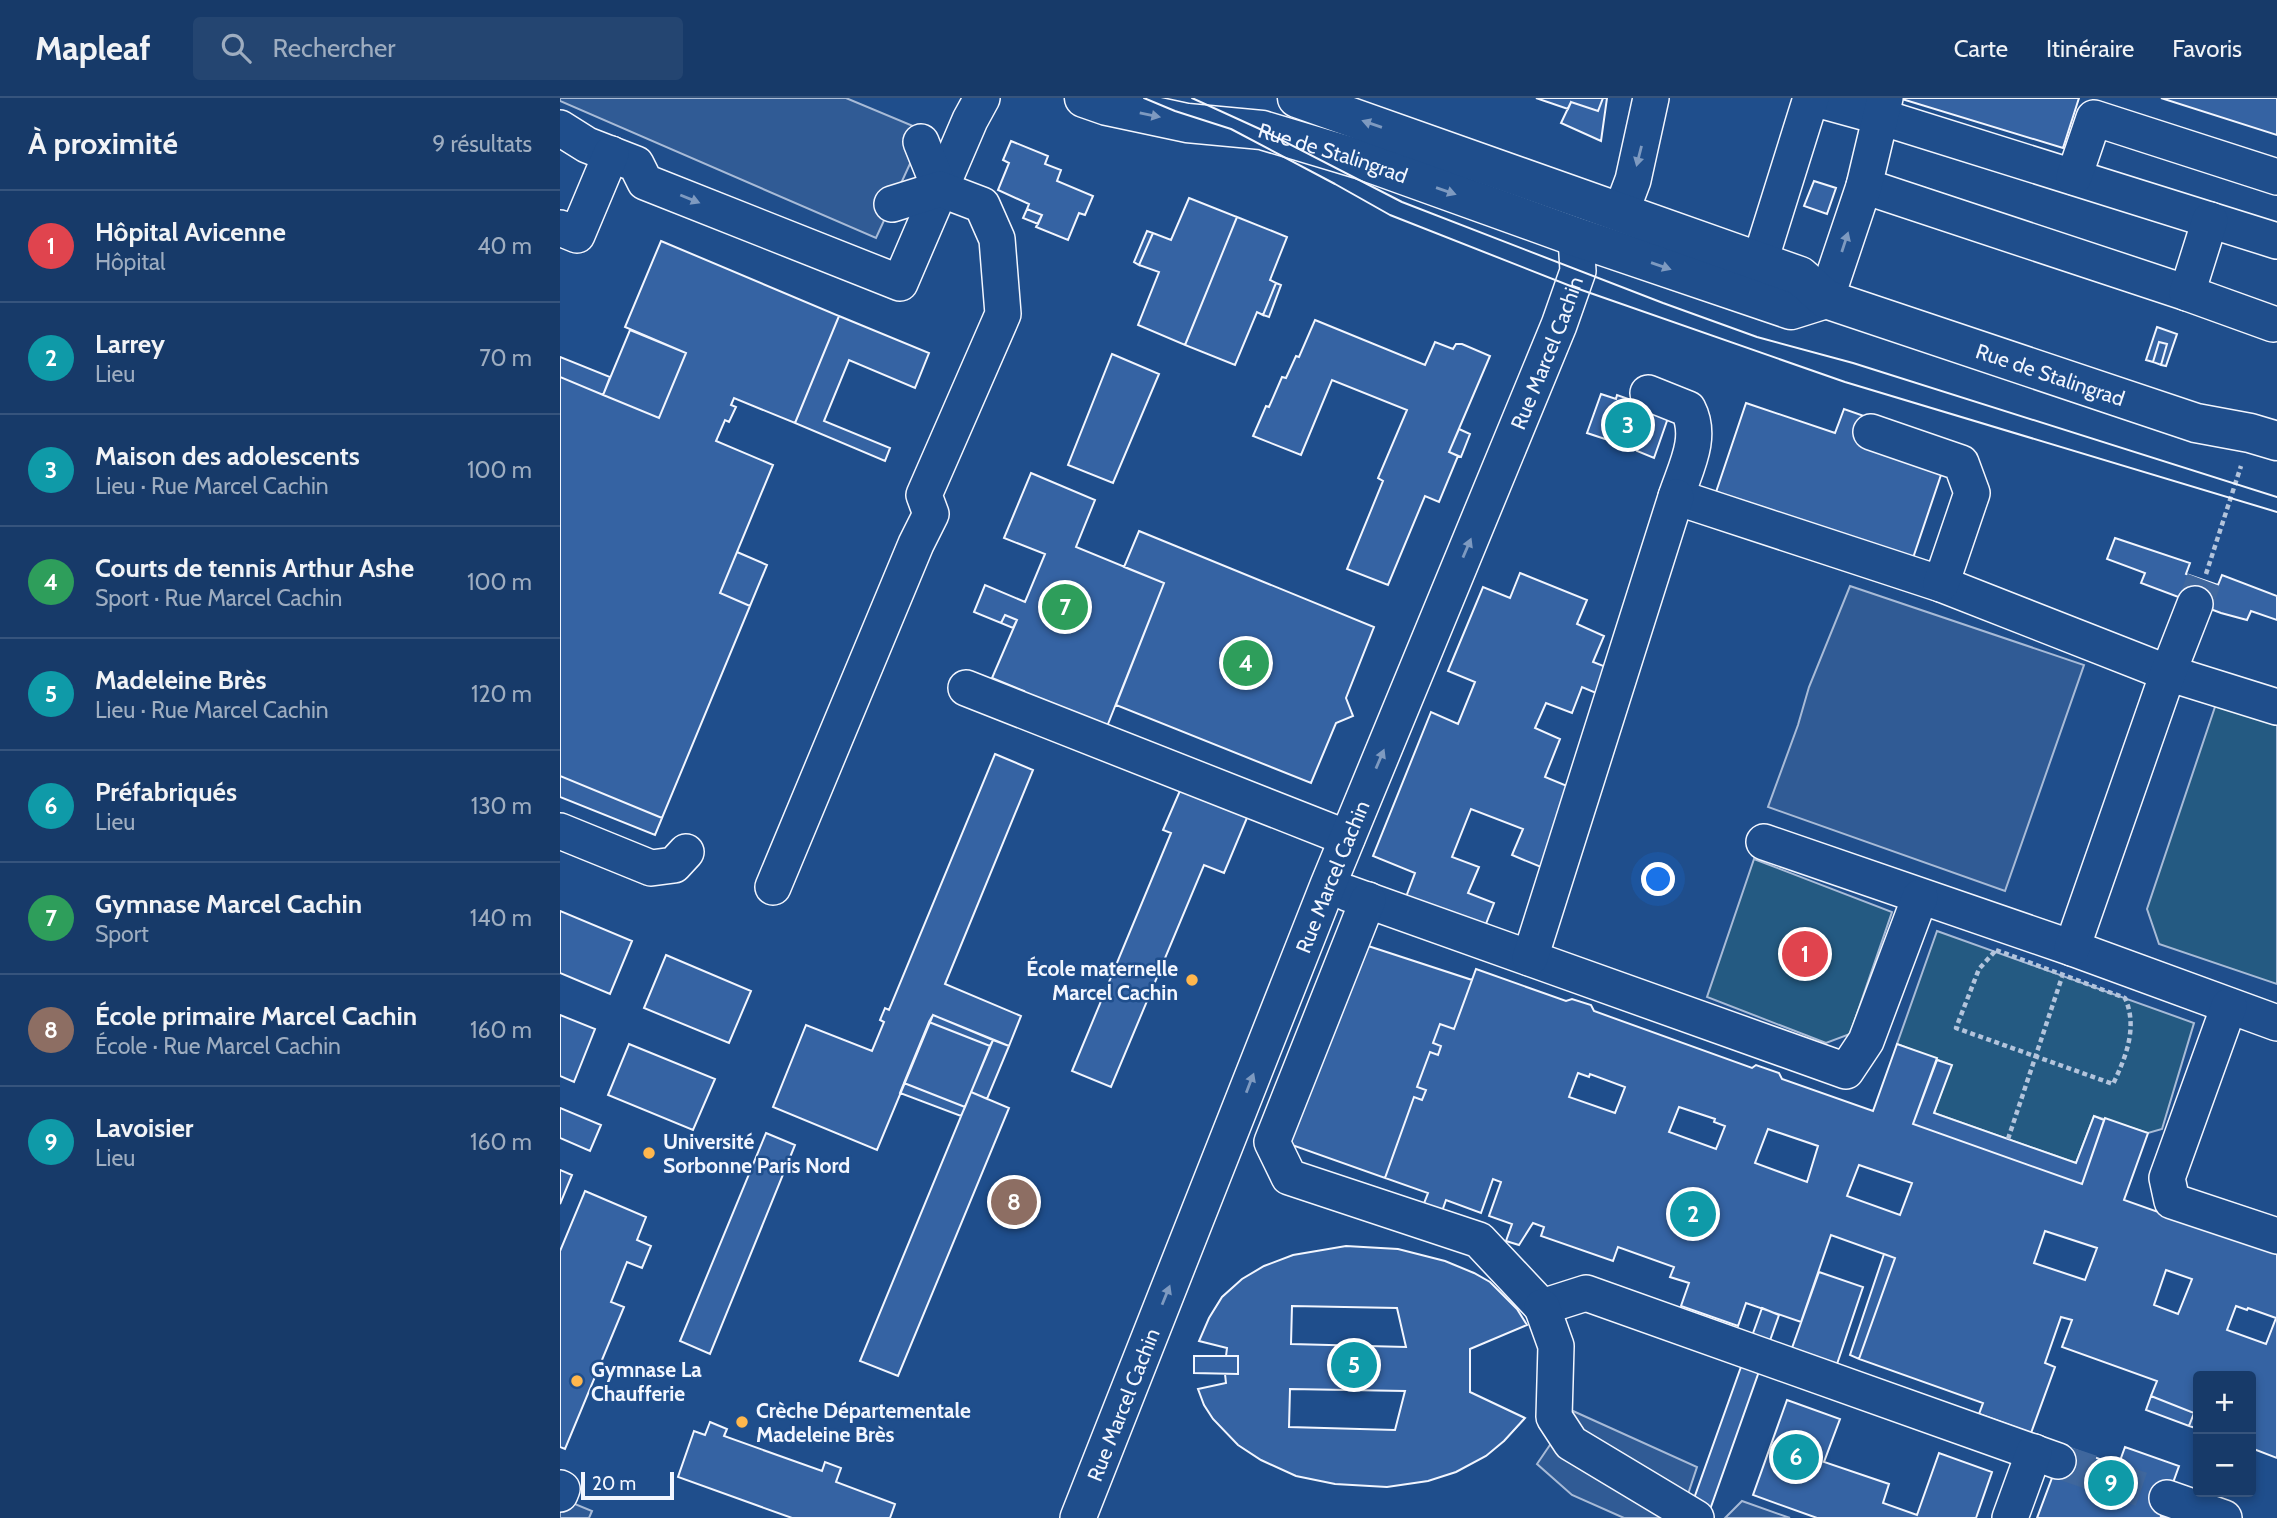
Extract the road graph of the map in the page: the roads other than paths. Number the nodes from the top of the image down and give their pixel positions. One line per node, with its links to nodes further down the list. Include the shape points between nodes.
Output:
1 (982, 98): 12 (street)
2 (1084, 98): 18 (main road, Rue de Stalingrad, one-way to 18, via 1187,123 1262,130 1359,159)
3 (1297, 98): 13 (main road, Rue de Stalingrad, one-way to 3)
4 (1651, 98): 15 (street, one-way to 15)
5 (1812, 98): 6 (street); 20 (street)
6 (1883, 107): 9 (street); 11 (street)
7 (921, 142): 12 (street)
8 (591, 148): 12 (street, via 645,182 904,272); 17 (street, via 577,235)
9 (2074, 177): 10 (street, via 2094,118); 16 (street)
10 (2277, 177)
11 (1864, 186): 21 (street); 22 (street, one-way to 11)
12 (940, 189): 14 (street); 38 (street, via 982,205 997,239 1003,314 924,495 931,514)
13 (1556, 189): 15 (main road, Rue de Stalingrad); 18 (main road)
14 (892, 204)
15 (1621, 212): 20 (main road, Rue de Stalingrad)
16 (2210, 220): 19 (street); 21 (street)
17 (560, 228)
18 (1576, 237): 22 (main road, Rue de Stalingrad, one-way to 22, via 1791,310); 34 (street, Rue Marcel Cachin, one-way to 18, via 1559,326 1578,271)
19 (2277, 241)
20 (1760, 261): 22 (main road, Rue de Stalingrad, via 1800,276)
21 (2187, 293): 23 (street)
22 (1826, 299): 26 (main road, Rue de Stalingrad, via 2196,423)
23 (2273, 324)
24 (1647, 393): 27 (street, via 1688,409 1695,422 1694,441)
25 (1871, 432): 28 (street, via 1961,463 1972,493)
26 (2263, 437)
27 (1676, 497): 28 (street); 41 (street)
28 (1941, 584): 30 (street)
29 (2200, 592): 30 (street)
30 (2168, 673): 32 (street); 42 (street)
31 (966, 688): 34 (street)
32 (2277, 707)
33 (560, 831): 36 (street, via 652,868 674,865)
34 (1347, 838): 37 (street, Rue Marcel Cachin)
35 (1764, 842): 39 (street)
36 (685, 852)
37 (1328, 886): 40 (street); 50 (street, Rue Marcel Cachin, one-way to 37)
38 (773, 887)
39 (1920, 897): 41 (street, via 1866,1041 1846,1071); 42 (street)
40 (1368, 900): 41 (street); 46 (street, via 1272,1143 1289,1177 1479,1240)
41 (1530, 958)
42 (2067, 961): 43 (street)
43 (2229, 1006): 44 (street); 45 (street, via 2168,1178 2172,1201)
44 (2277, 1023)
45 (2277, 1236)
46 (1542, 1307): 51 (street, via 1556,1346 1554,1417 1571,1443); 52 (street, via 1586,1293 2046,1457)
47 (560, 1488): 48 (street)
48 (560, 1493)
49 (2168, 1498): 53 (street)
50 (1078, 1518)
51 (1696, 1518)
52 (2010, 1518)
53 (2224, 1518)

